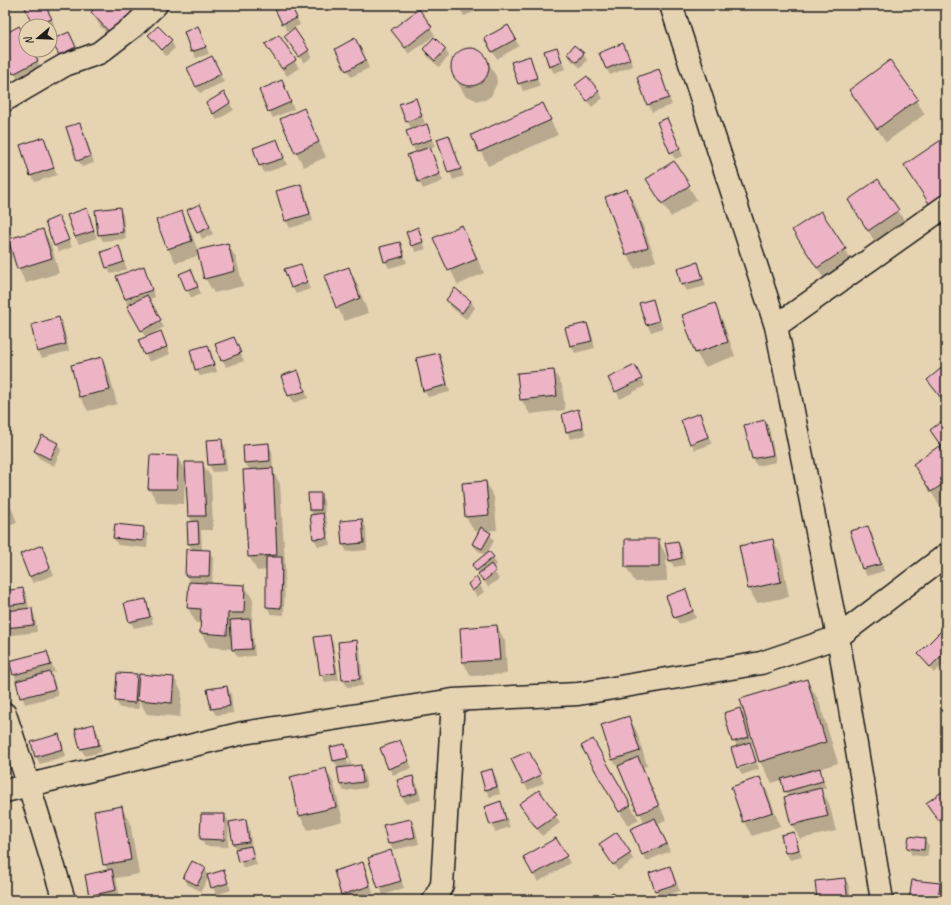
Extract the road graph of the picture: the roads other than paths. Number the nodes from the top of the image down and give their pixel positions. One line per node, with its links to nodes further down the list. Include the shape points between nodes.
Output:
1 (156, 5): 3 (street, via 99,53 65,65)
2 (671, 5): 5 (street)
3 (5, 100)
4 (946, 206): 5 (street)
5 (776, 326): 7 (street)
6 (946, 555): 7 (street)
7 (838, 637): 8 (street, via 761,663 578,694); 14 (street)
8 (453, 700): 10 (street, via 243,733); 13 (street, via 442,885)
9 (5, 714): 10 (street)
10 (30, 786): 11 (street); 12 (street)
11 (5, 791)
12 (64, 900)
13 (434, 900)
14 (882, 900)

